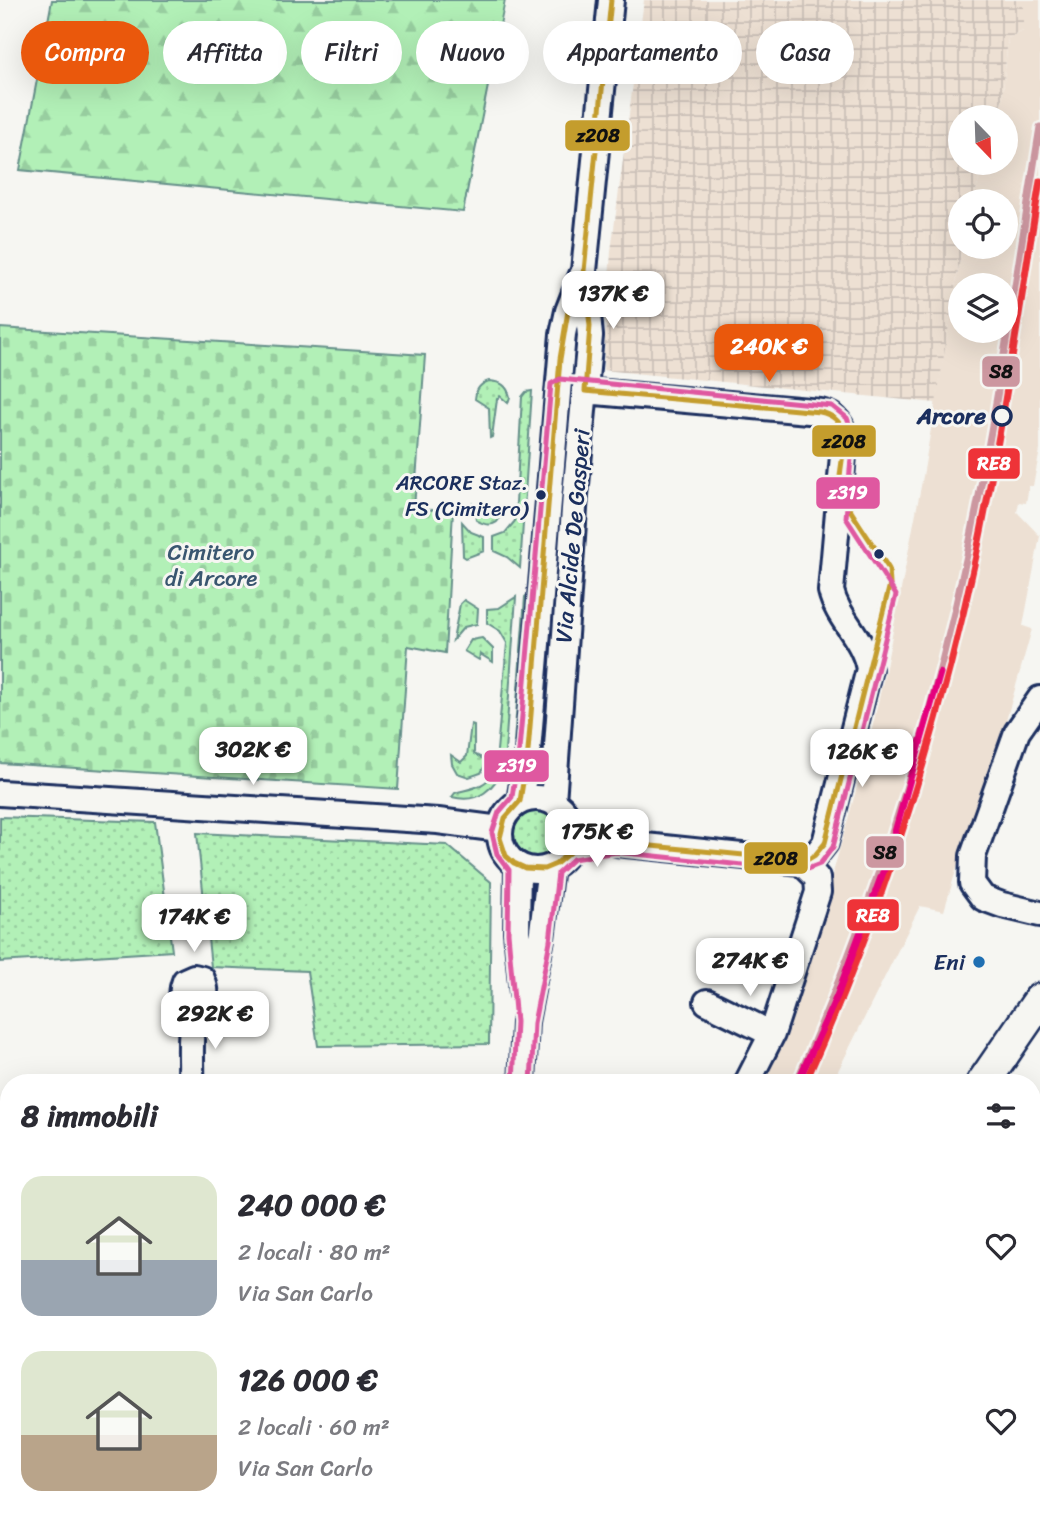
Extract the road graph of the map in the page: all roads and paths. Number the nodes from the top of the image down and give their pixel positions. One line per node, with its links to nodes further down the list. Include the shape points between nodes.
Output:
1 (611, 0): 2 (street, Via Alcide De Gasperi)
2 (584, 271): 3 (street, Via Alcide De Gasperi, via 590,337); 6 (street, Via Alcide De Gasperi, via 568,312 562,347)
3 (586, 391): 7 (street, Via Alcide De Gasperi); 12 (street, via 820,412 833,416 842,427 831,591 863,645 869,669 825,843 814,857)
4 (1040, 699): 15 (street, via 1017,732 972,856 972,883 983,898)
5 (0, 793): 9 (street, via 438,821)
6 (520, 801): 7 (street); 9 (street)
7 (553, 802): 8 (street)
8 (571, 825): 10 (street); 11 (street)
9 (500, 829): 13 (street, via 503,850)
10 (617, 843): 11 (street); 12 (street)
11 (569, 851): 14 (street)
12 (801, 862): 20 (street, via 817,878 818,892)
13 (518, 866): 14 (street); 19 (street, via 517,932)
14 (550, 867): 19 (street)
15 (1040, 914)
16 (1040, 1000): 24 (main road)
17 (707, 1002): 20 (street)
18 (193, 1018): 21 (street)
19 (525, 1022): 22 (street)
20 (772, 1034): 23 (street)
21 (191, 1074)
22 (522, 1074)
23 (752, 1074)
24 (989, 1074)

